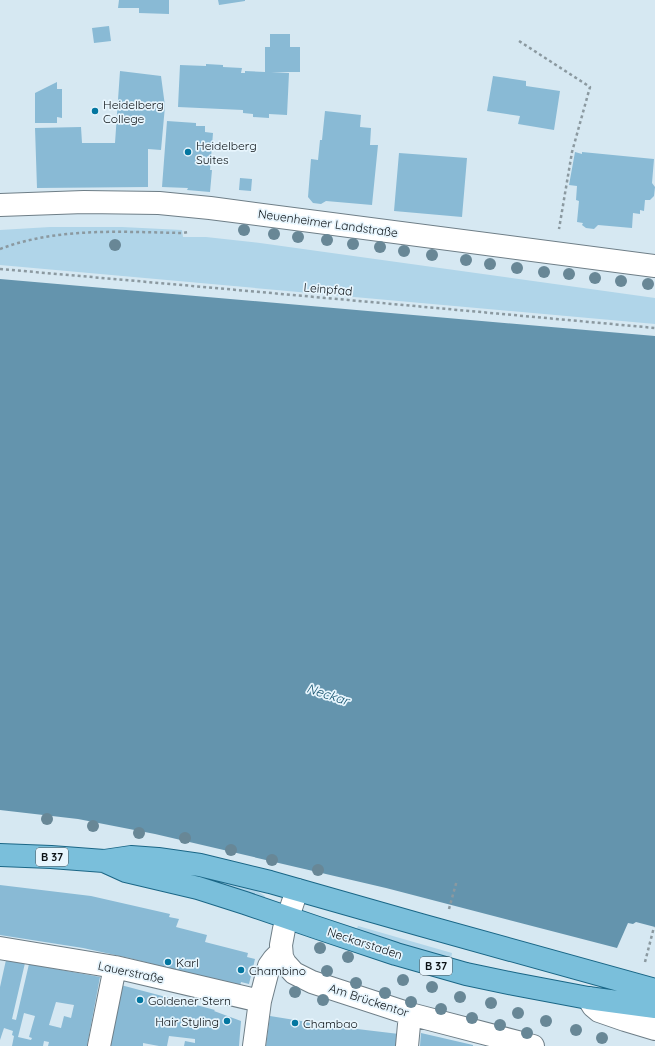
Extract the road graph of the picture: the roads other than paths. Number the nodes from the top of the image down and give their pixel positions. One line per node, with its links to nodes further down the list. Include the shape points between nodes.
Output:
1 (0, 205): 2 (street, Neuenheimer Landstraße, via 159,203)
2 (655, 266)
3 (0, 855): 4 (main road, Neckarstaden / B 37)
4 (104, 861): 5 (main road, Neckarstaden / B 37, via 131,857 200,865); 6 (main road, Neckarstaden / B 37, via 126,871 198,888)
5 (297, 890): 6 (street); 10 (main road, Neckarstaden / B 37)
6 (288, 918): 8 (street); 11 (main road, Neckarstaden / B 37, via 466,974)
7 (0, 948): 9 (street, Lauerstraße)
8 (281, 952): 13 (street, via 269,966); 14 (street, Am Brückentor, via 289,968 304,979)
9 (115, 967): 13 (street, Lauerstraße); 17 (street)
10 (655, 990)
11 (588, 998): 12 (main road, Neckarstaden / B 37); 15 (street, via 599,1011)
12 (655, 1007)
13 (259, 1010): 18 (street)
14 (410, 1014): 16 (street); 19 (street, Am Brückentor)
15 (655, 1029)
16 (408, 1042)
17 (98, 1046)
18 (254, 1046)
19 (533, 1046)

